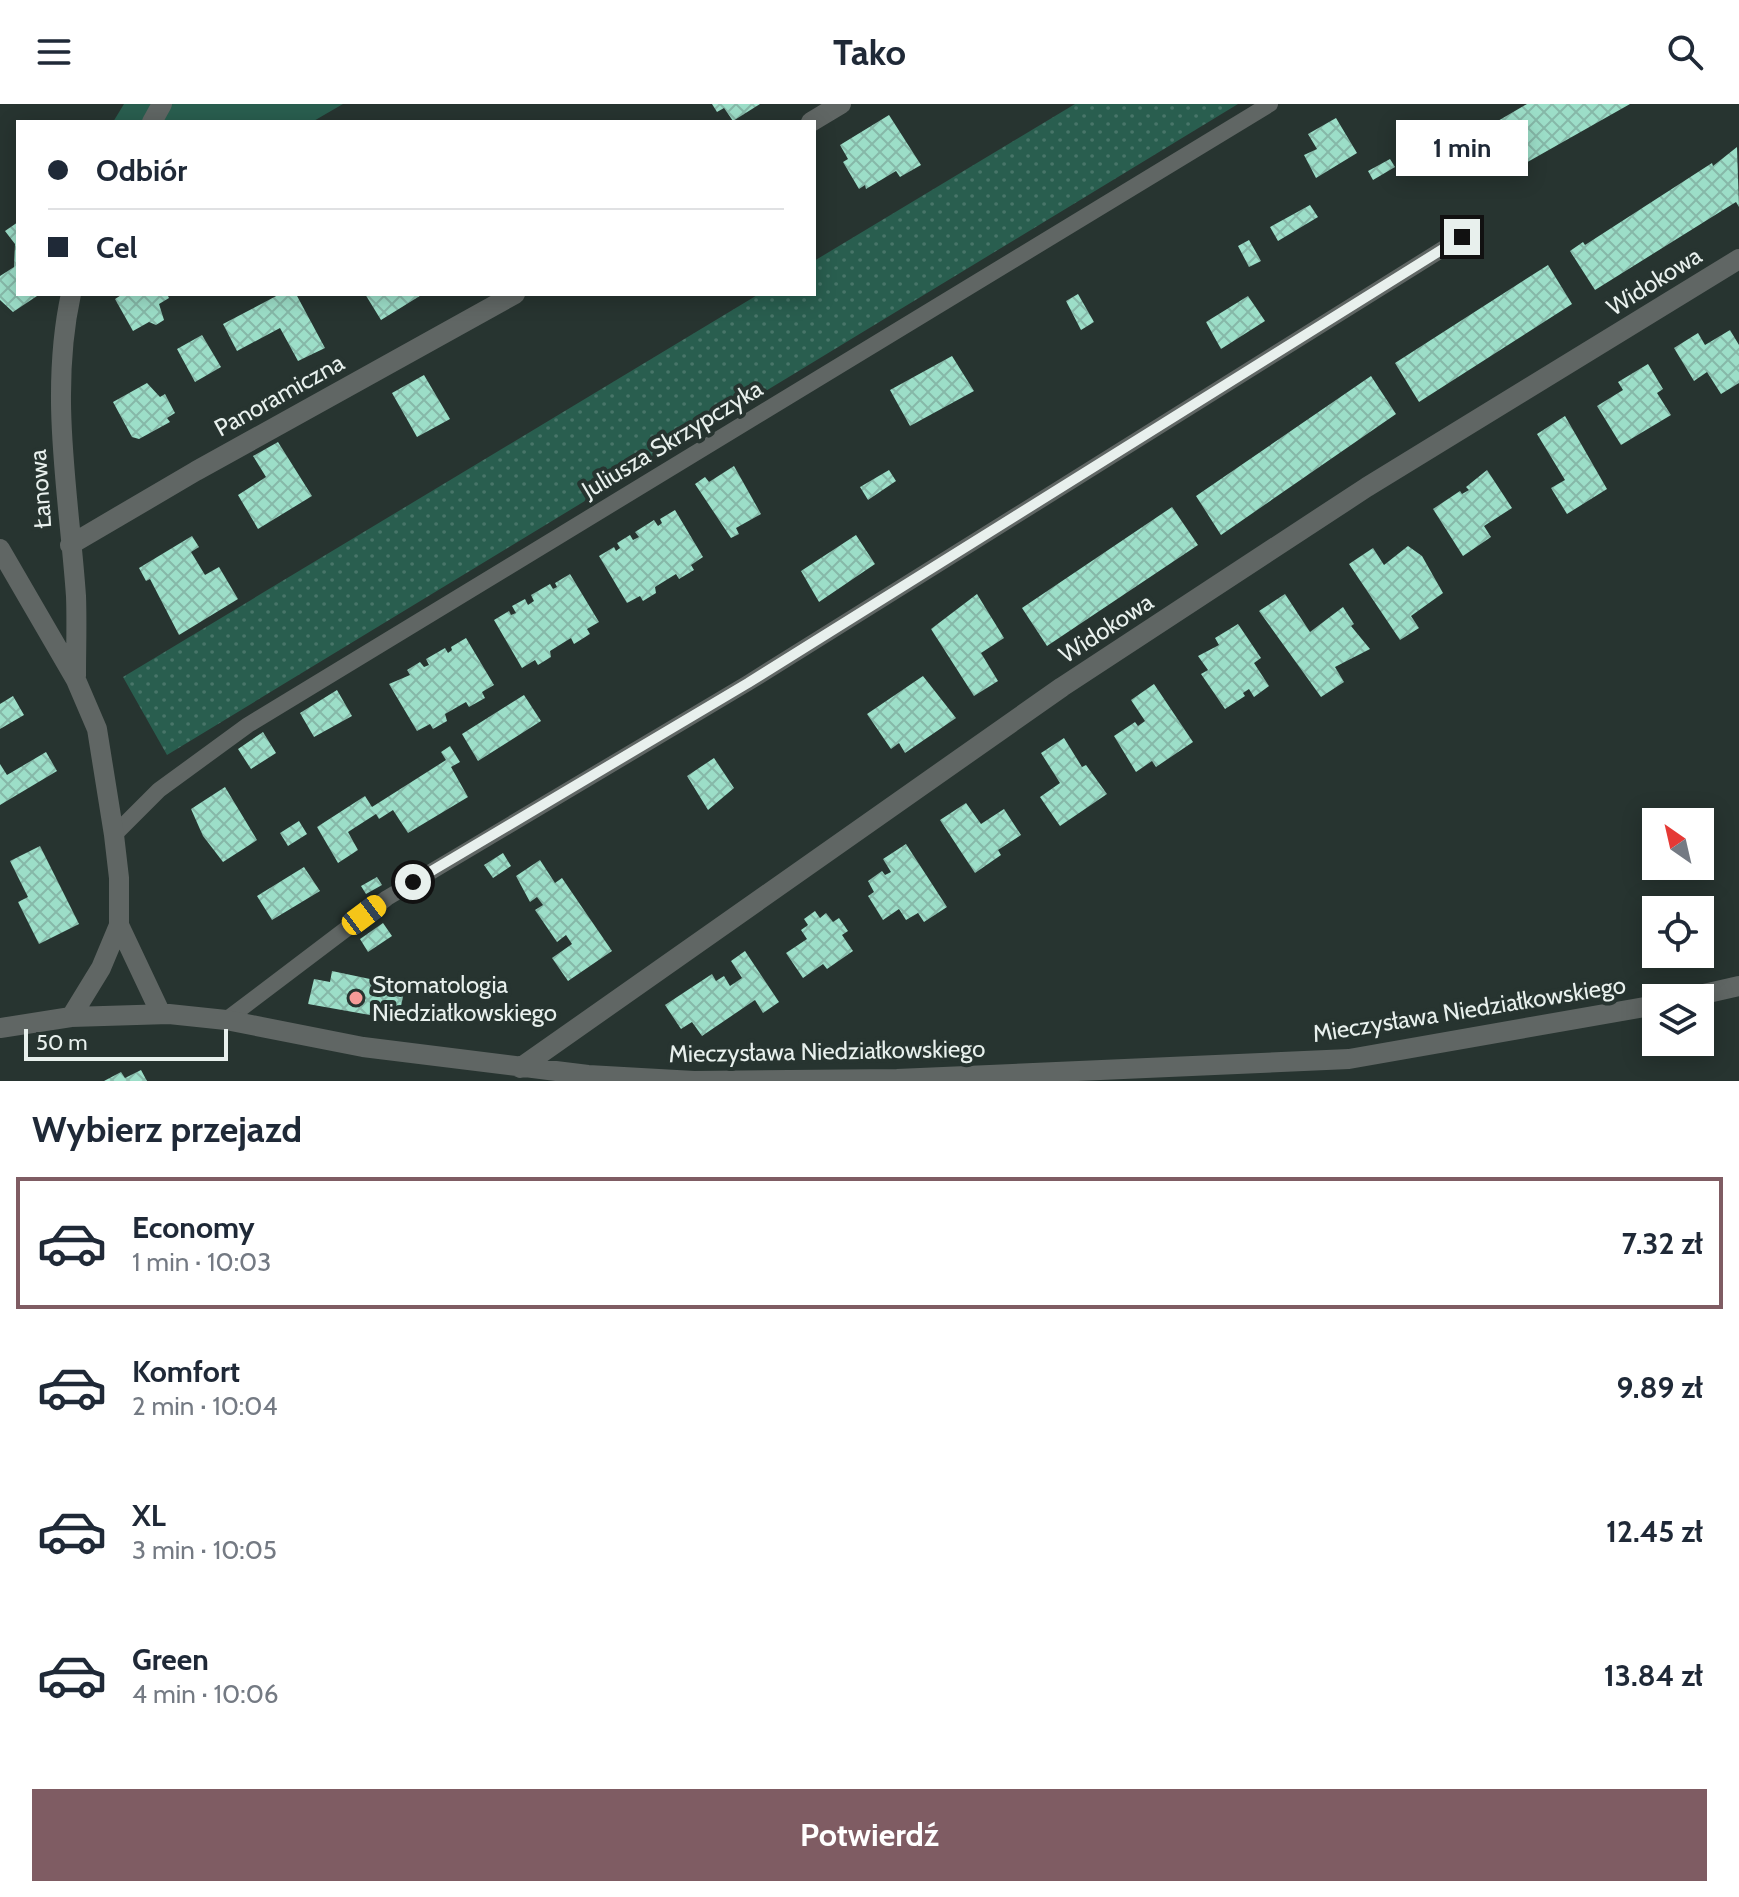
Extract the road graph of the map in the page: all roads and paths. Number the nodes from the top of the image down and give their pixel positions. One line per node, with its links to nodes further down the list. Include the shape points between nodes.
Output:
1 (841, 104): 3 (street)
2 (1270, 104): 11 (lane, Juliusza Skrzypczyka, via 248,725 159,790)
3 (814, 120)
4 (1462, 237): 18 (lane, via 748,683 387,898)
5 (1739, 259): 20 (street, Widokowa, via 1367,487 1062,687)
6 (71, 296): 8 (street, Łanowa, via 63,348 62,446)
7 (511, 296): 8 (street, Panoramiczna)
8 (70, 545): 10 (street, Łanowa)
9 (0, 549): 10 (street)
10 (76, 680): 11 (street, via 97,729)
11 (114, 835): 12 (street)
12 (119, 925): 16 (street); 17 (street)
13 (1739, 986): 14 (street)
14 (1714, 992)
15 (1642, 1007): 20 (street, Mieczysława Niedziałkowskiego, via 1349,1059 881,1079 694,1081)
16 (161, 1014): 17 (street, Mieczysława Niedziałkowskiego); 18 (street, Mieczysława Niedziałkowskiego)
17 (71, 1017): 19 (street, Mieczysława Niedziałkowskiego)
18 (226, 1020): 20 (street, Mieczysława Niedziałkowskiego, via 363,1047)
19 (0, 1028)
20 (520, 1068)

